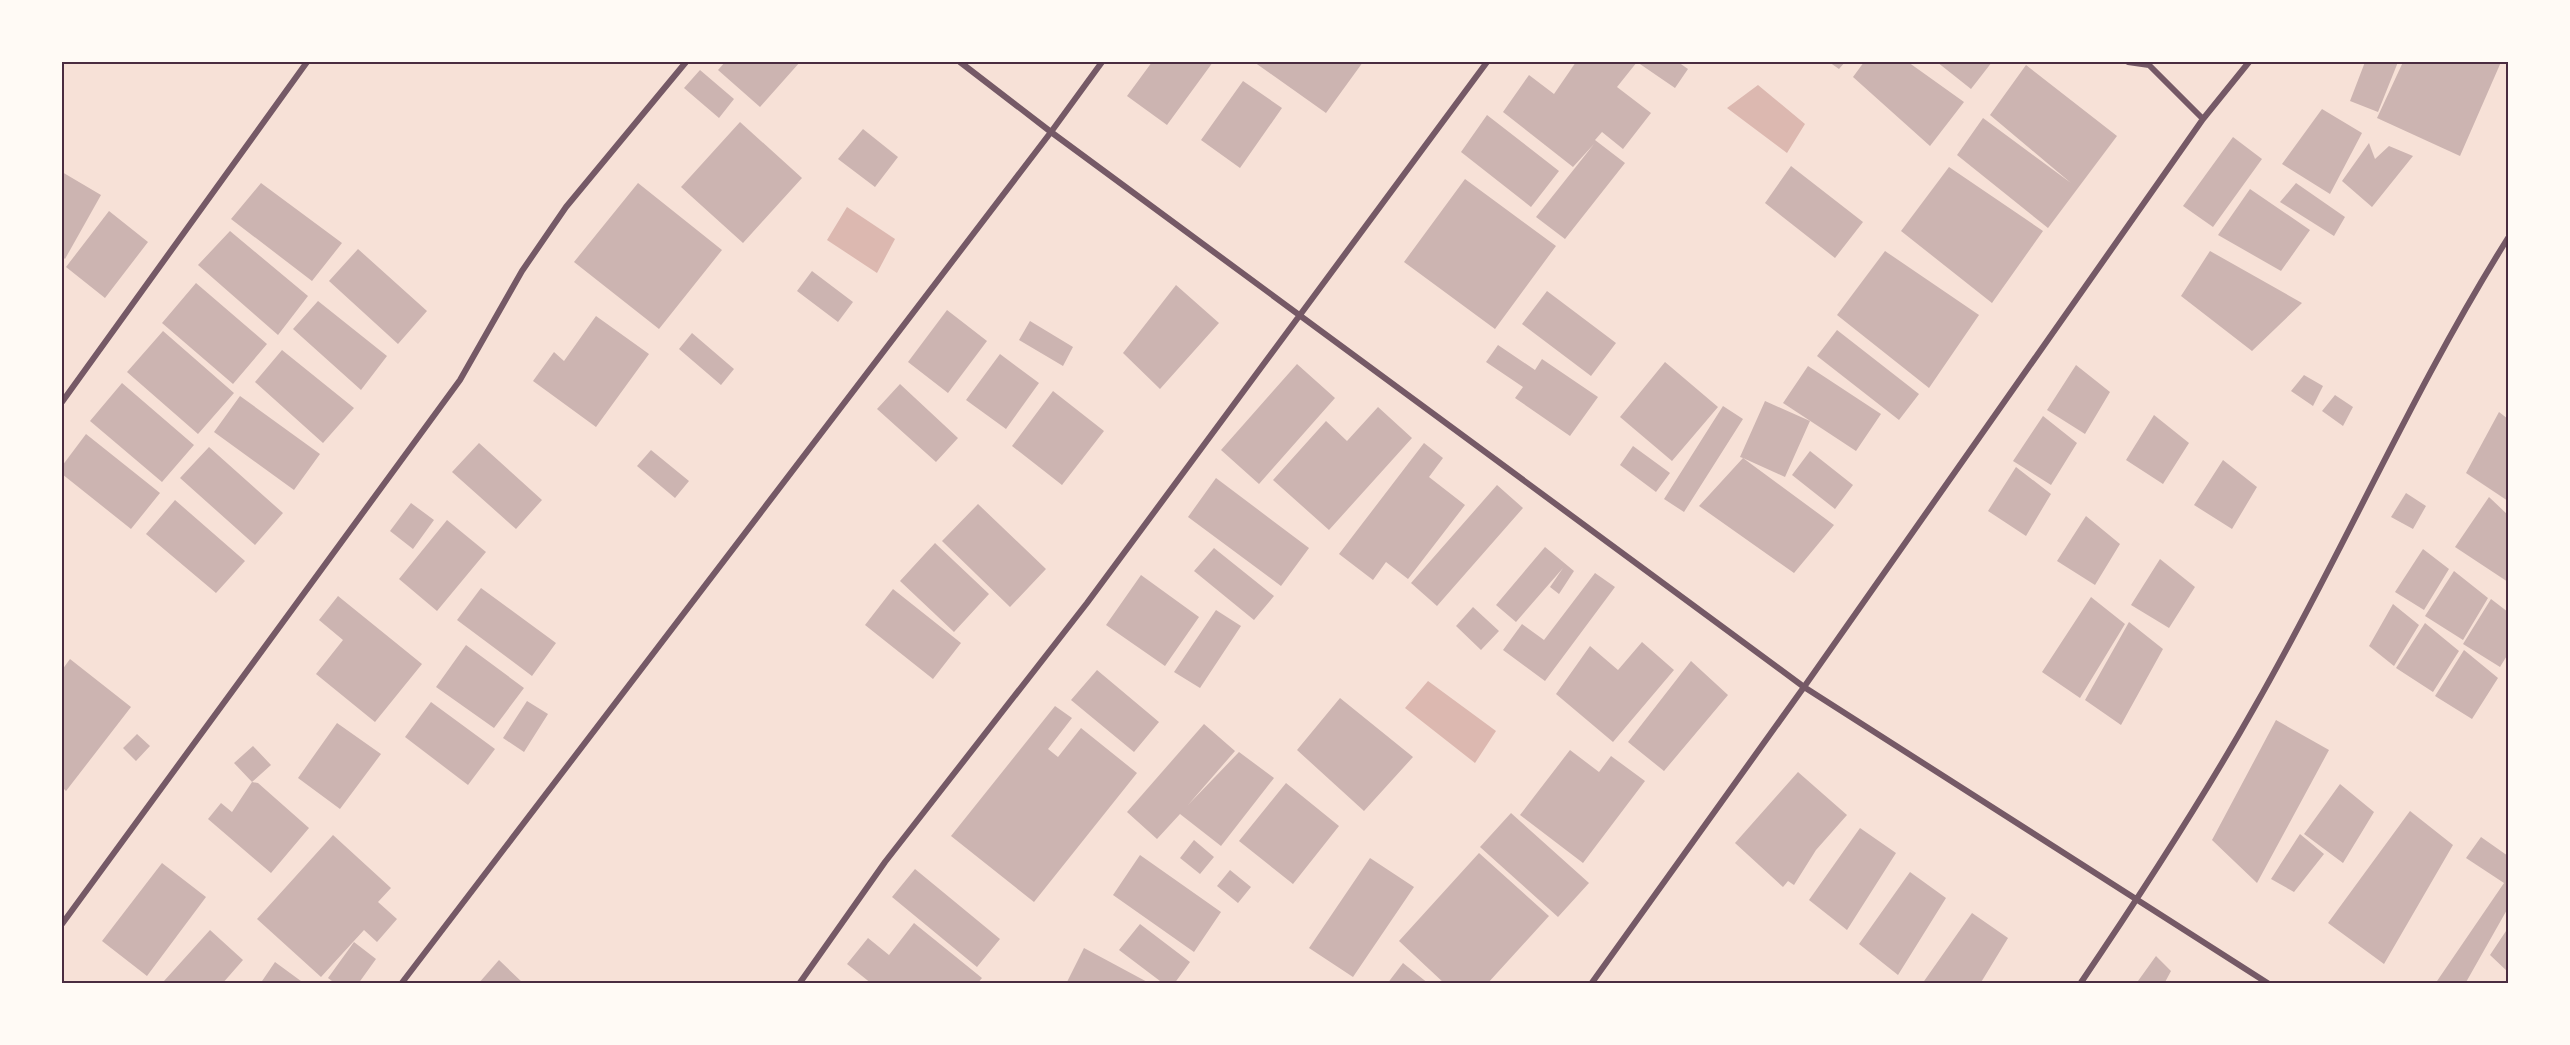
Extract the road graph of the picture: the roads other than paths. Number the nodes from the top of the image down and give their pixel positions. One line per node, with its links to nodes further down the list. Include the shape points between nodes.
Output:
1 (307, 62): 12 (street)
2 (686, 62): 15 (street, via 566,207 522,271 460,380)
3 (960, 62): 9 (street)
4 (1102, 62): 9 (street)
5 (1487, 62): 11 (street)
6 (2128, 62): 8 (street, via 2149,65)
7 (2249, 62): 8 (street)
8 (2204, 119): 13 (street)
9 (1051, 132): 11 (street); 16 (street)
10 (2508, 238): 14 (street, via 2421,388 2254,708)
11 (1300, 315): 13 (street); 17 (street, via 1087,603 885,862)
12 (62, 402)
13 (1804, 687): 14 (street); 18 (street)
14 (2138, 900): 19 (street); 20 (street)
15 (62, 924)
16 (401, 984)
17 (799, 984)
18 (1591, 984)
19 (2080, 984)
20 (2269, 984)

